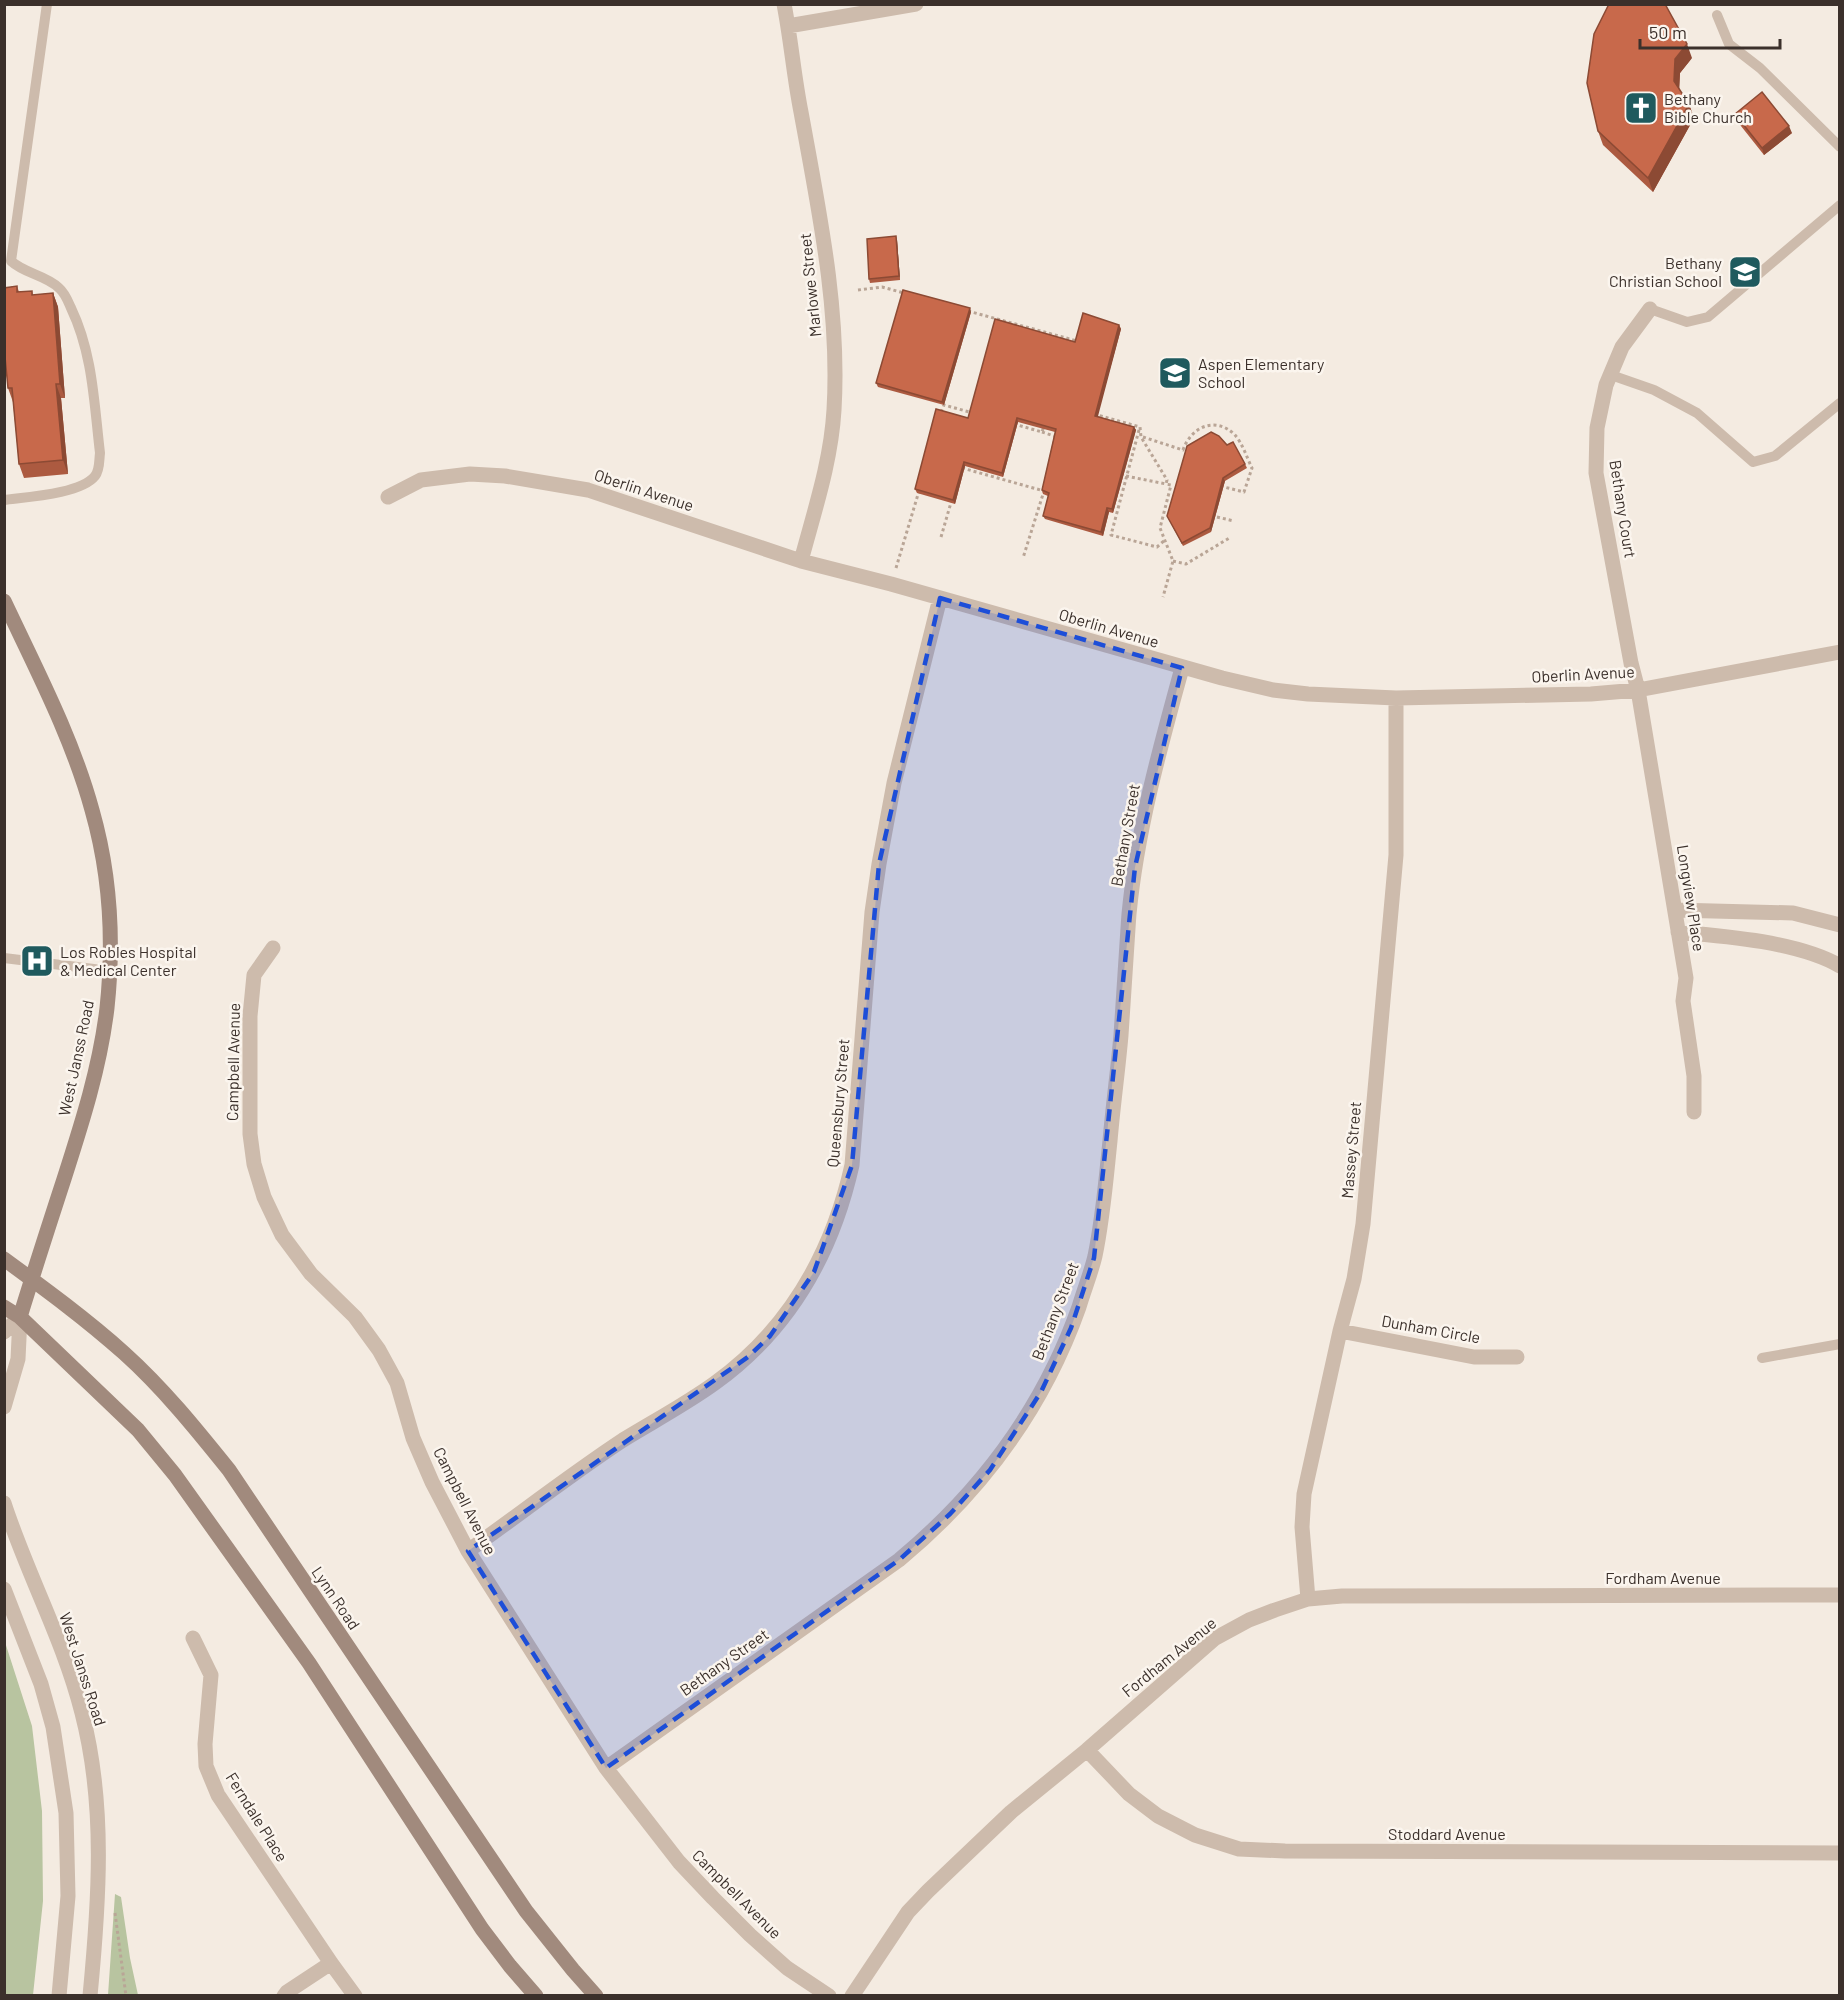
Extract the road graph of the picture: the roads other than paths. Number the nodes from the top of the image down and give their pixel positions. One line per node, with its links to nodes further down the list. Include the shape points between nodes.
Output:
1 (47, 4): 12 (lane, via 11,261 61,290 75,315 91,371 99,466 96,476 77,487)
2 (784, 4): 5 (street, Marlowe Street)
3 (916, 4): 5 (street)
4 (1717, 15): 6 (lane, via 1729,44 1760,68)
5 (788, 26): 13 (street, Marlowe Street, via 824,238 835,366 834,412 825,472)
6 (1839, 147)
7 (1839, 205): 8 (lane, via 1708,317 1687,322)
8 (1650, 309): 9 (street, Bethany Court, via 1622,347)
9 (1611, 375): 10 (lane, via 1654,390 1697,413 1753,462 1775,456); 18 (street, Bethany Court, via 1597,428 1596,473)
10 (1839, 403)
11 (388, 497): 13 (street, Oberlin Avenue, via 421,480 470,474 550,482 588,489)
12 (4, 500)
13 (801, 561): 14 (street, Oberlin Avenue)
14 (940, 598): 17 (street, Oberlin Avenue); 39 (street, Queensbury Street, via 894,783 879,864 852,1165 847,1190 814,1272 770,1336 748,1357)
15 (4, 601): 26 (main road, West Janss Road, via 63,727 92,809 108,896)
16 (1839, 652): 18 (street, Oberlin Avenue)
17 (1182, 668): 19 (street, Oberlin Avenue, via 1273,690); 45 (street, Bethany Street, via 1135,867 1121,1037 1094,1258 1052,1371 990,1470 922,1541)
18 (1638, 690): 19 (street, Oberlin Avenue); 20 (street, Longview Place)
19 (1396, 698): 32 (street, Massey Street, via 1396,855 1392,903 1363,1224)
20 (1675, 910): 21 (street, via 1793,913); 22 (street, Longview Place)
21 (1839, 925)
22 (1678, 932): 25 (street, via 1790,947); 27 (street, Longview Place, via 1686,978 1683,1001 1694,1076)
23 (273, 948): 39 (street, Campbell Avenue, via 254,975 250,1016 250,1134 264,1197 282,1235 311,1274 380,1350 397,1383 413,1438 432,1482)
24 (4, 958): 26 (lane)
25 (1839, 966)
26 (110, 971): 29 (main road, West Janss Road, via 94,1080)
27 (1694, 1112)
28 (4, 1259): 29 (main road, Lynn Road)
29 (32, 1279): 31 (main road, West Janss Road); 53 (main road, Lynn Road, via 140,1368 229,1470 526,1911)
30 (4, 1307): 31 (main road)
31 (20, 1317): 33 (street, West Janss Road); 37 (street, West Janss Road, via 18,1359); 52 (main road, via 138,1430 175,1475 309,1663 482,1929)
32 (1340, 1331): 35 (street, Dunham Circle, via 1474,1357); 42 (street, Massey Street, via 1304,1494 1302,1527)
33 (4, 1332)
34 (1839, 1344): 36 (lane)
35 (1517, 1357)
36 (1762, 1358)
37 (4, 1407)
38 (4, 1503): 49 (street, West Janss Road, via 63,1655 82,1713 93,1773 98,1822)
39 (468, 1551): 45 (street, Campbell Avenue)
40 (4, 1589): 48 (street, via 41,1684 53,1727 66,1813 68,1896)
41 (1839, 1596): 42 (street, Fordham Avenue)
42 (1308, 1599): 44 (street, Fordham Avenue, via 1249,1620 1214,1640)
43 (194, 1638): 47 (street, Ferndale Place, via 211,1675 206,1766 218,1795)
44 (1087, 1750): 46 (street, Stoddard Avenue, via 1129,1794 1158,1816 1195,1835 1239,1849); 55 (street, Fordham Avenue, via 1011,1812 928,1891 908,1912)
45 (606, 1768): 54 (street, Campbell Avenue, via 679,1862 720,1906 788,1968)
46 (1839, 1853)
47 (331, 1963): 50 (street); 51 (street, Ferndale Place)
48 (59, 1995)
49 (90, 1995)
50 (285, 1995)
51 (355, 1995)
52 (536, 1995)
53 (596, 1995)
54 (830, 1995)
55 (852, 1995)

